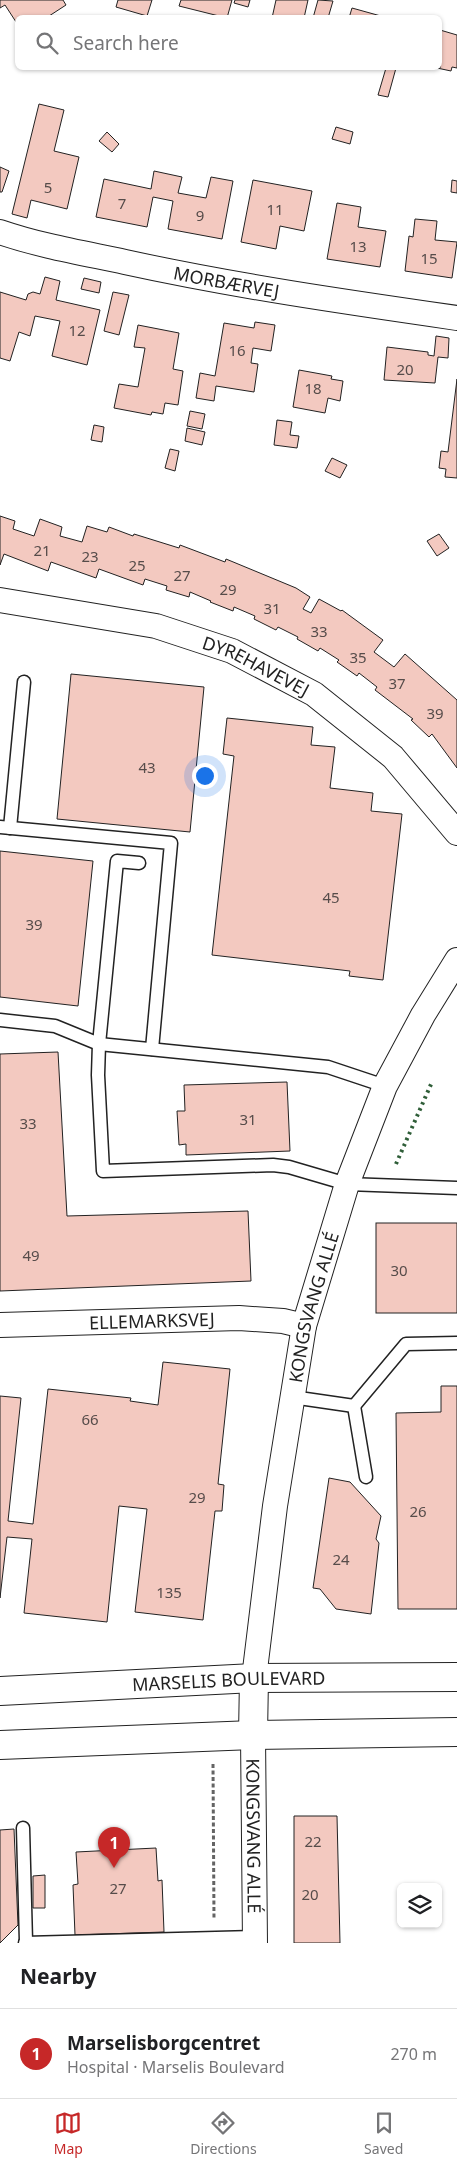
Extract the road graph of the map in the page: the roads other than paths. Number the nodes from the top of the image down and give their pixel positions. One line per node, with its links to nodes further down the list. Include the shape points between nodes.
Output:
1 (0, 232): 2 (street, MORBÆRVEJ, via 26,241 175,273)
2 (457, 318)
3 (0, 600): 6 (street, DYREHAVEVEJ, via 156,626 232,651 314,694 393,757)
4 (24, 682): 5 (lane)
5 (5, 828): 11 (lane, via 172,844)
6 (457, 833)
7 (138, 863): 10 (lane, via 117,861)
8 (457, 960): 12 (street, KONGSVANG ALLÉ, via 423,1014)
9 (0, 1020): 10 (lane, via 55,1026)
10 (99, 1044): 11 (lane); 13 (lane, via 103,1172 273,1165)
11 (152, 1049): 12 (lane, via 328,1067)
12 (385, 1086): 13 (street, KONGSVANG ALLÉ)
13 (347, 1184): 14 (lane); 16 (street, KONGSVANG ALLÉ)
14 (457, 1188)
15 (0, 1325): 16 (street, ELLEMARKSVEJ, via 195,1318 262,1319)
16 (304, 1326): 18 (street, KONGSVANG ALLÉ)
17 (457, 1343): 19 (lane, via 406,1344)
18 (292, 1397): 19 (lane); 22 (street, KONGSVANG ALLÉ)
19 (354, 1406): 20 (lane)
20 (366, 1477)
21 (457, 1677): 22 (main road, MARSELIS BOULEVARD)
22 (254, 1678): 23 (main road, MARSELIS BOULEVARD); 25 (main road)
23 (0, 1691)
24 (457, 1732): 25 (main road)
25 (254, 1735): 26 (main road); 28 (street, KONGSVANG ALLÉ)
26 (0, 1745)
27 (24, 1828): 30 (lane)
28 (255, 1940): 29 (lane, KONGSVANG ALLÉ)
29 (138, 1941): 30 (lane, KONGSVANG ALLÉ)
30 (26, 1943)

